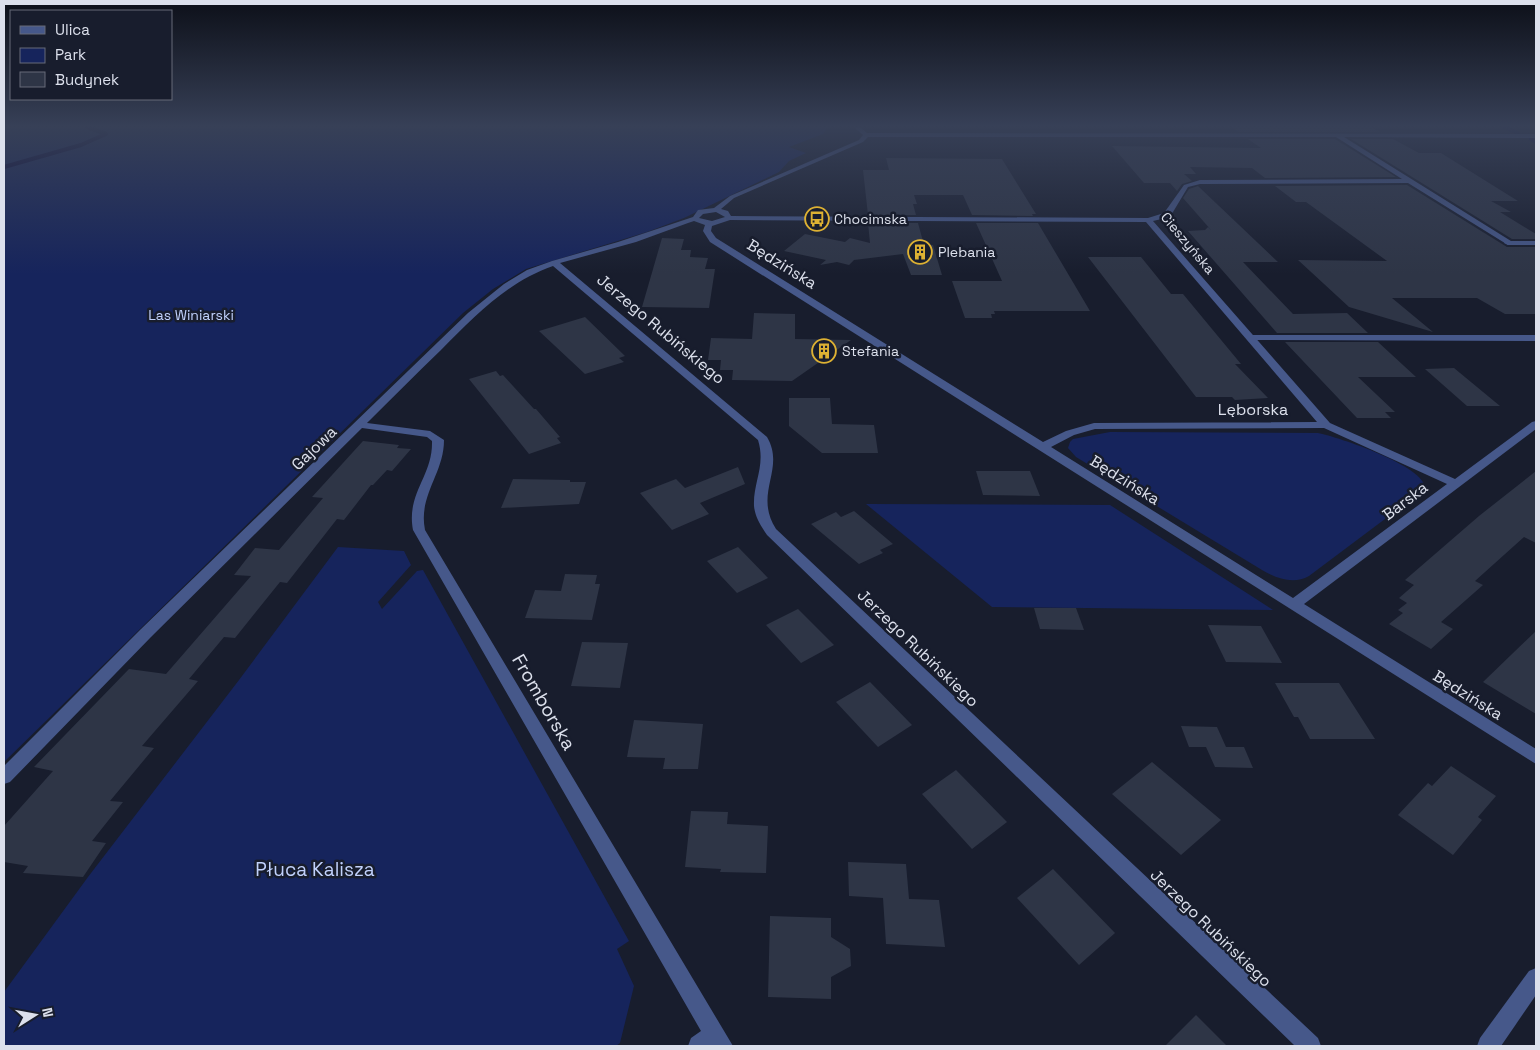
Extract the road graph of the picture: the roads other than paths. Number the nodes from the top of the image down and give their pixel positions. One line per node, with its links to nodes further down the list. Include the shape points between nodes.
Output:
1 (781, 176): 4 (street, via 732,197)
2 (1400, 176): 3 (street)
3 (1408, 181): 7 (street, Cieszyńska, via 1200,182 1186,186 1167,215); 9 (street, via 1508,243)
4 (716, 210): 5 (street); 6 (street, Gajowa, via 701,212)
5 (729, 218): 7 (street); 8 (street)
6 (695, 219): 8 (street); 10 (street, Gajowa)
7 (1148, 220): 11 (street, Cieszyńska)
8 (709, 223): 16 (street, Będzińska, via 707,231 713,240)
9 (1536, 243)
10 (555, 263): 14 (street, Gajowa, via 522,276 493,296); 24 (street, Jerzego Rubińskiego, via 763,438 769,454 758,504 764,523 771,532)
11 (1251, 338): 12 (street); 15 (street, Cieszyńska)
12 (1536, 338)
13 (1536, 424): 17 (street, Barska)
14 (361, 425): 20 (street, Gajowa, via 146,633); 22 (street, Fromborska, via 430,434 438,440 440,451 418,500 415,518 419,530)
15 (1326, 425): 16 (street, Lęborska, via 1094,426); 17 (street, Lęborska)
16 (1042, 447): 18 (street, Będzińska)
17 (1456, 484): 18 (street, Barska)
18 (1293, 605): 19 (street, Będzińska)
19 (1536, 757)
20 (4, 777)
21 (1536, 978): 23 (street)
22 (712, 1042)
23 (1493, 1044)
24 (1310, 1046)

